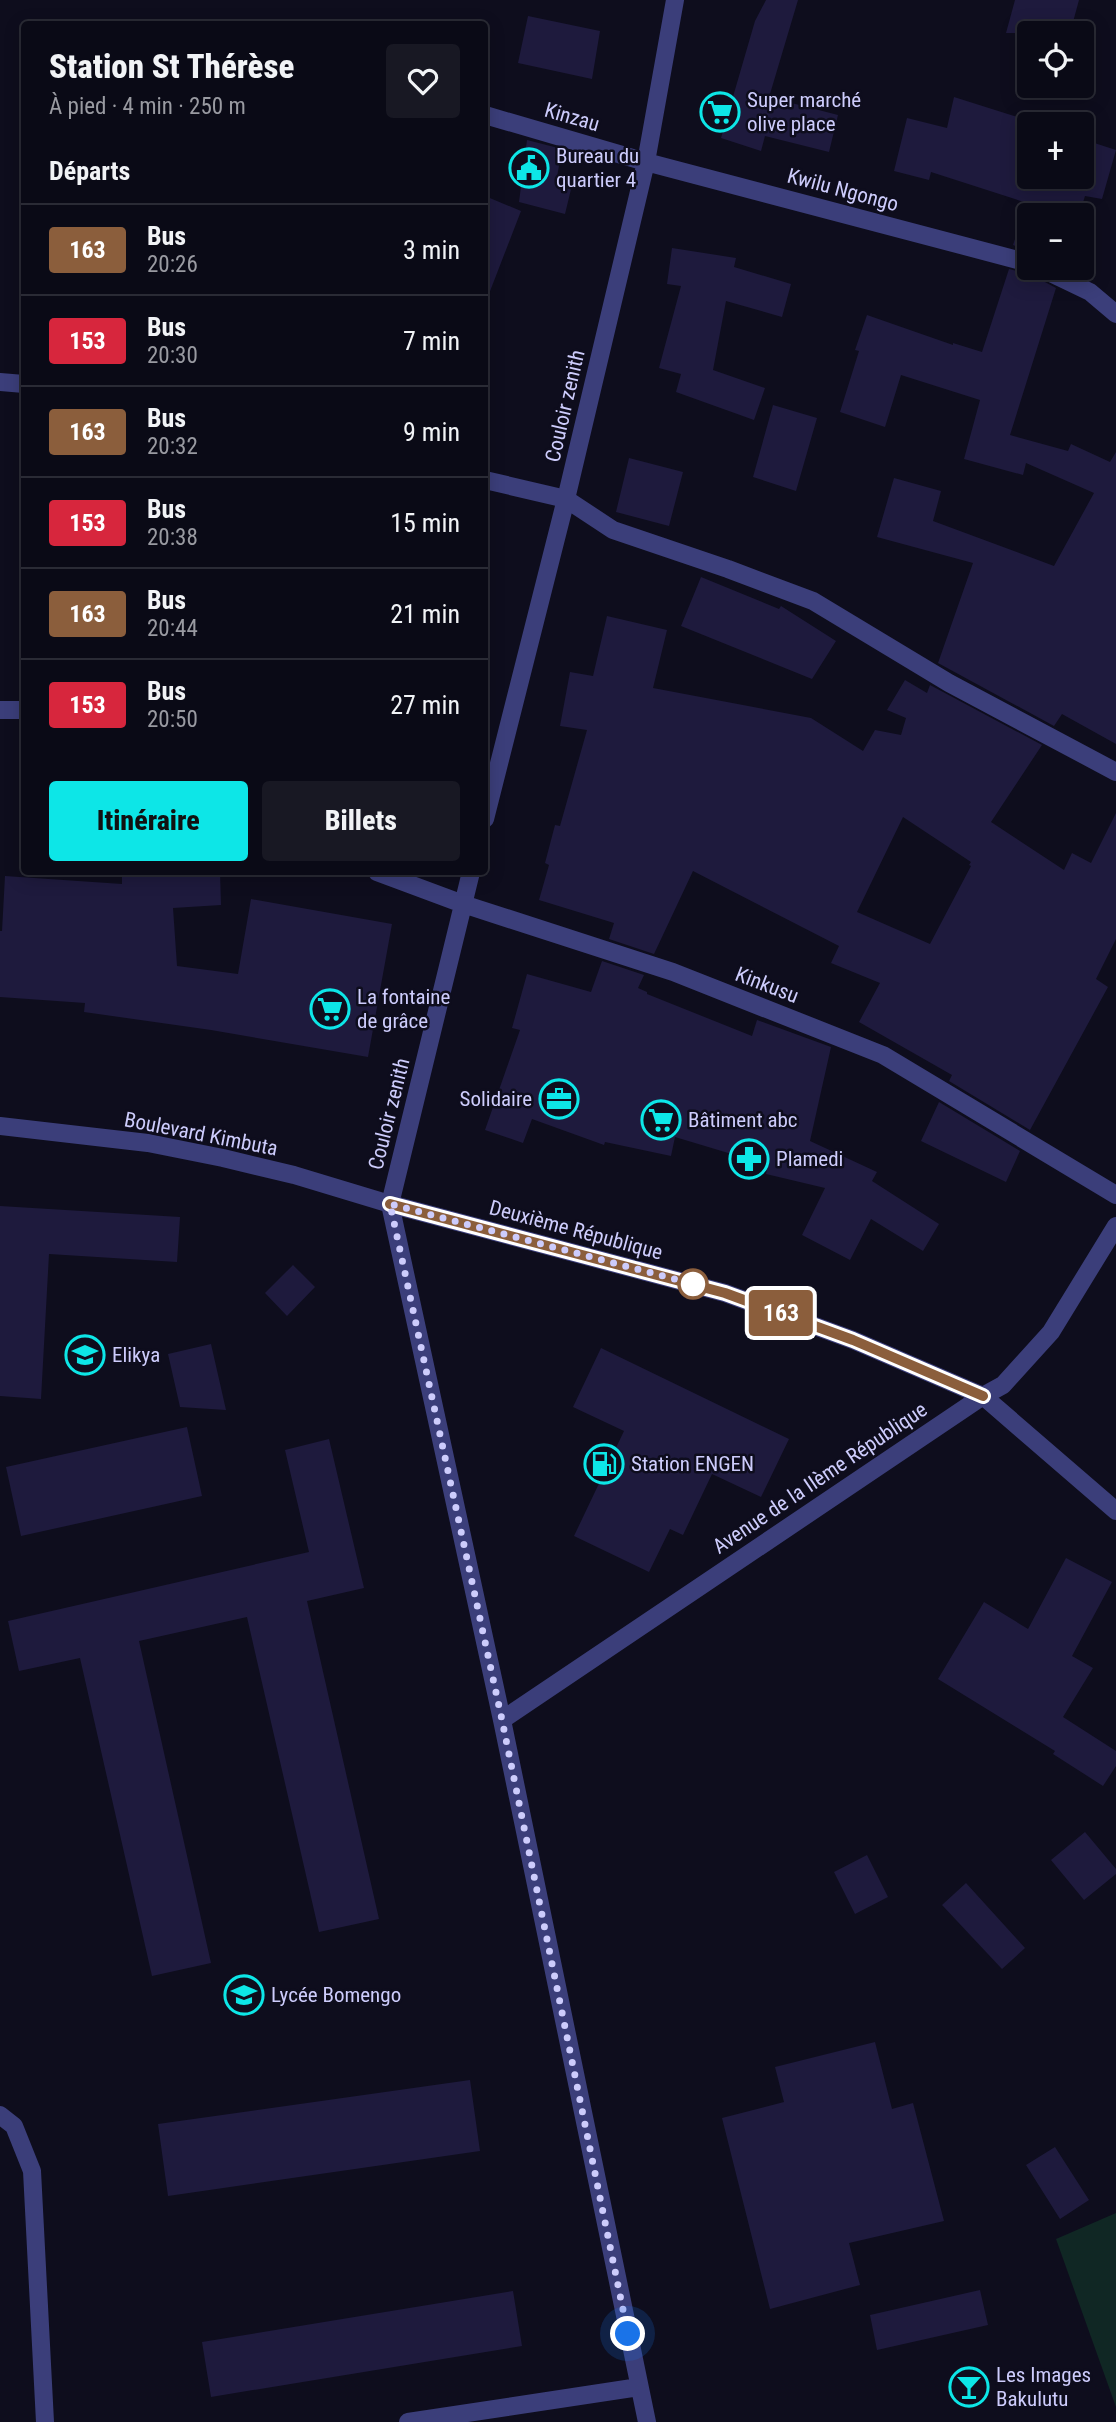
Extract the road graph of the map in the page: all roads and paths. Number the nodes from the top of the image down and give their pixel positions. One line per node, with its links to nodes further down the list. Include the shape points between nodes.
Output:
1 (675, 0): 3 (street, Couloir zenith)
2 (488, 116): 3 (street, Kinzau)
3 (646, 162): 4 (street, Kwilu Ngongo); 10 (street, Couloir zenith)
4 (1017, 260)
5 (1065, 280): 6 (street, via 1090,292)
6 (1116, 314)
7 (0, 382): 8 (street)
8 (21, 384)
9 (488, 481): 10 (street)
10 (566, 499): 13 (street, via 613,530 813,601 949,683); 14 (street, Couloir zenith)
11 (0, 709): 12 (street)
12 (21, 710)
13 (1116, 772)
14 (488, 807)
15 (385, 875): 17 (street, Kinkusu)
16 (470, 875): 17 (street, Couloir zenith)
17 (463, 904): 19 (street, Kinkusu, via 673,972 883,1055); 20 (street, Couloir zenith)
18 (0, 1126): 20 (street, Boulevard Kimbuta, via 161,1146 294,1175)
19 (1116, 1195)
20 (390, 1204): 22 (street, Deuxième République, via 725,1293 853,1340); 24 (street)
21 (1116, 1226): 22 (street, Avenue de la IIème République, via 1051,1332 1003,1385)
22 (983, 1396): 23 (street, Deuxième République); 24 (street, Avenue de la IIème République)
23 (1116, 1511)
24 (502, 1720): 26 (street)
25 (0, 2115): 27 (street, via 14,2126 32,2171)
26 (639, 2387): 28 (street); 29 (street)
27 (45, 2422)
28 (408, 2422)
29 (647, 2422)

